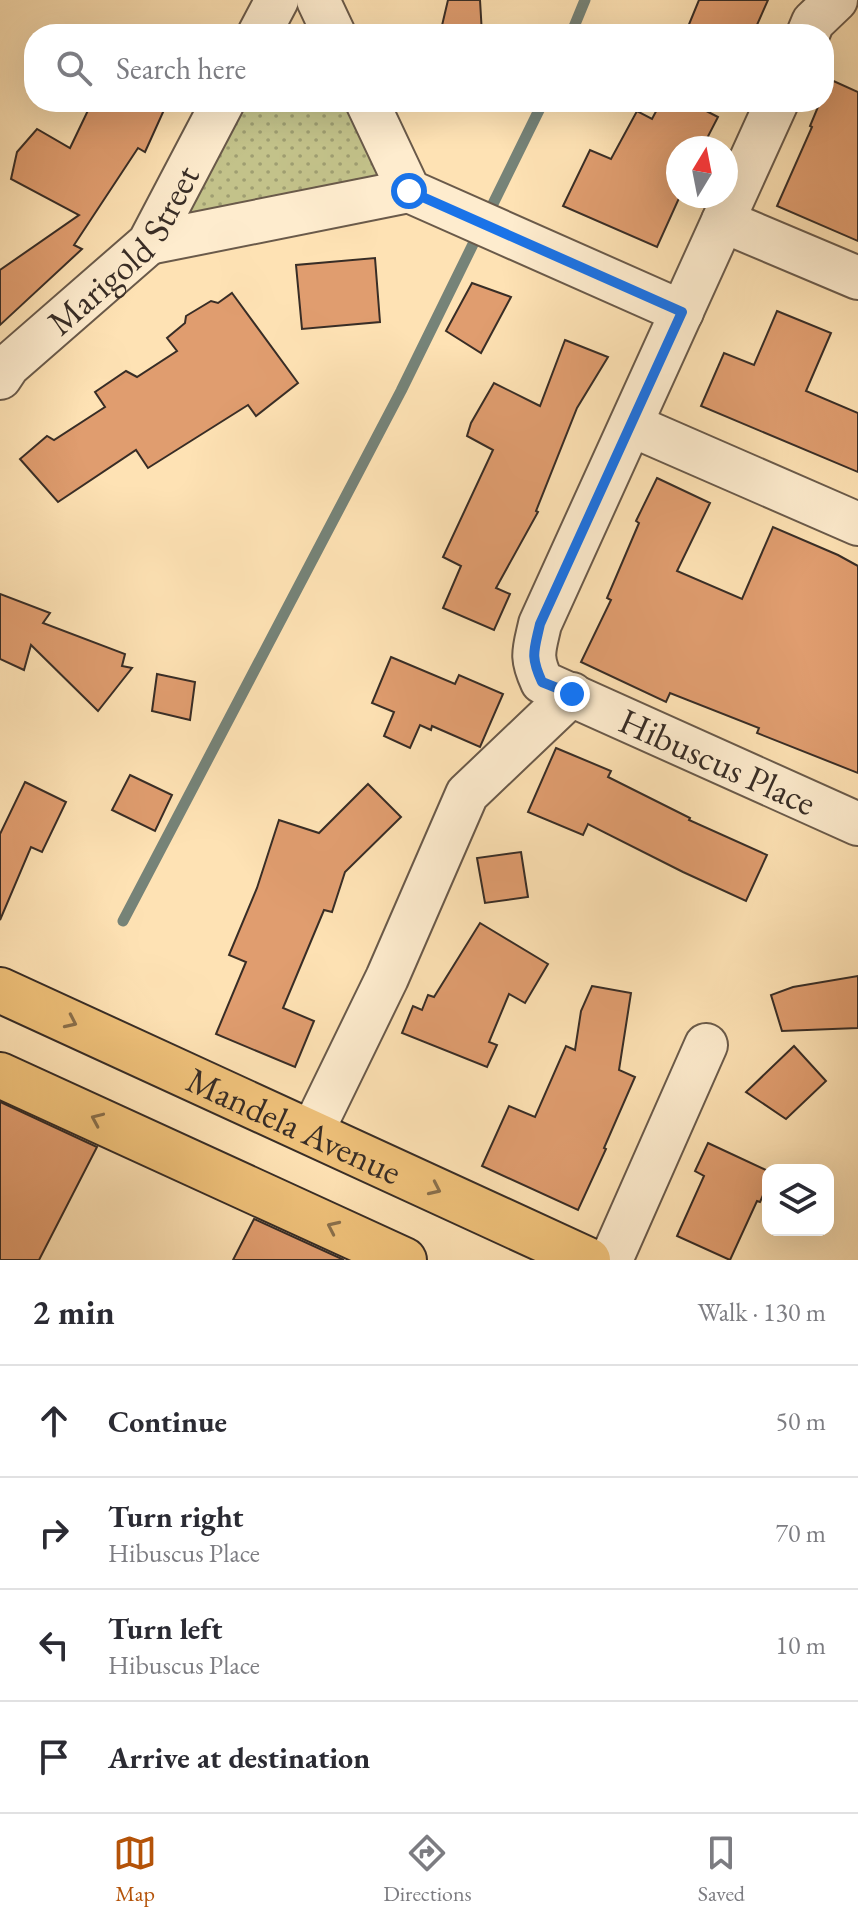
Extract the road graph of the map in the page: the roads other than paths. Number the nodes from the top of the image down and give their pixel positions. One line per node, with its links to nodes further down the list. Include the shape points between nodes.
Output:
1 (277, 0): 4 (street)
2 (318, 0): 5 (street)
3 (836, 0): 6 (street)
4 (264, 24)
5 (329, 24)
6 (812, 24)
7 (218, 112): 12 (street, Marigold Street)
8 (372, 112): 10 (street)
9 (772, 112): 11 (street, Hibuscus Place)
10 (409, 191): 12 (street); 14 (street)
11 (723, 221): 13 (street); 14 (street, Hibuscus Place)
12 (149, 243): 15 (street, Marigold Street)
13 (858, 278)
14 (682, 312): 16 (street, Hibuscus Place)
15 (3, 369)
16 (631, 425): 17 (street); 18 (street, Hibuscus Place, via 540,624 533,657 536,669 542,682)
17 (858, 524)
18 (572, 694): 19 (street, Hibuscus Place); 23 (street, via 467,794)
19 (858, 824)
20 (0, 990): 23 (main road, Mandela Avenue, one-way to 23)
21 (706, 1045): 26 (street)
22 (0, 1075): 24 (main road, one-way to 22)
23 (312, 1132): 25 (main road, Mandela Avenue, one-way to 25)
24 (404, 1260)
25 (588, 1260)
26 (611, 1260)

